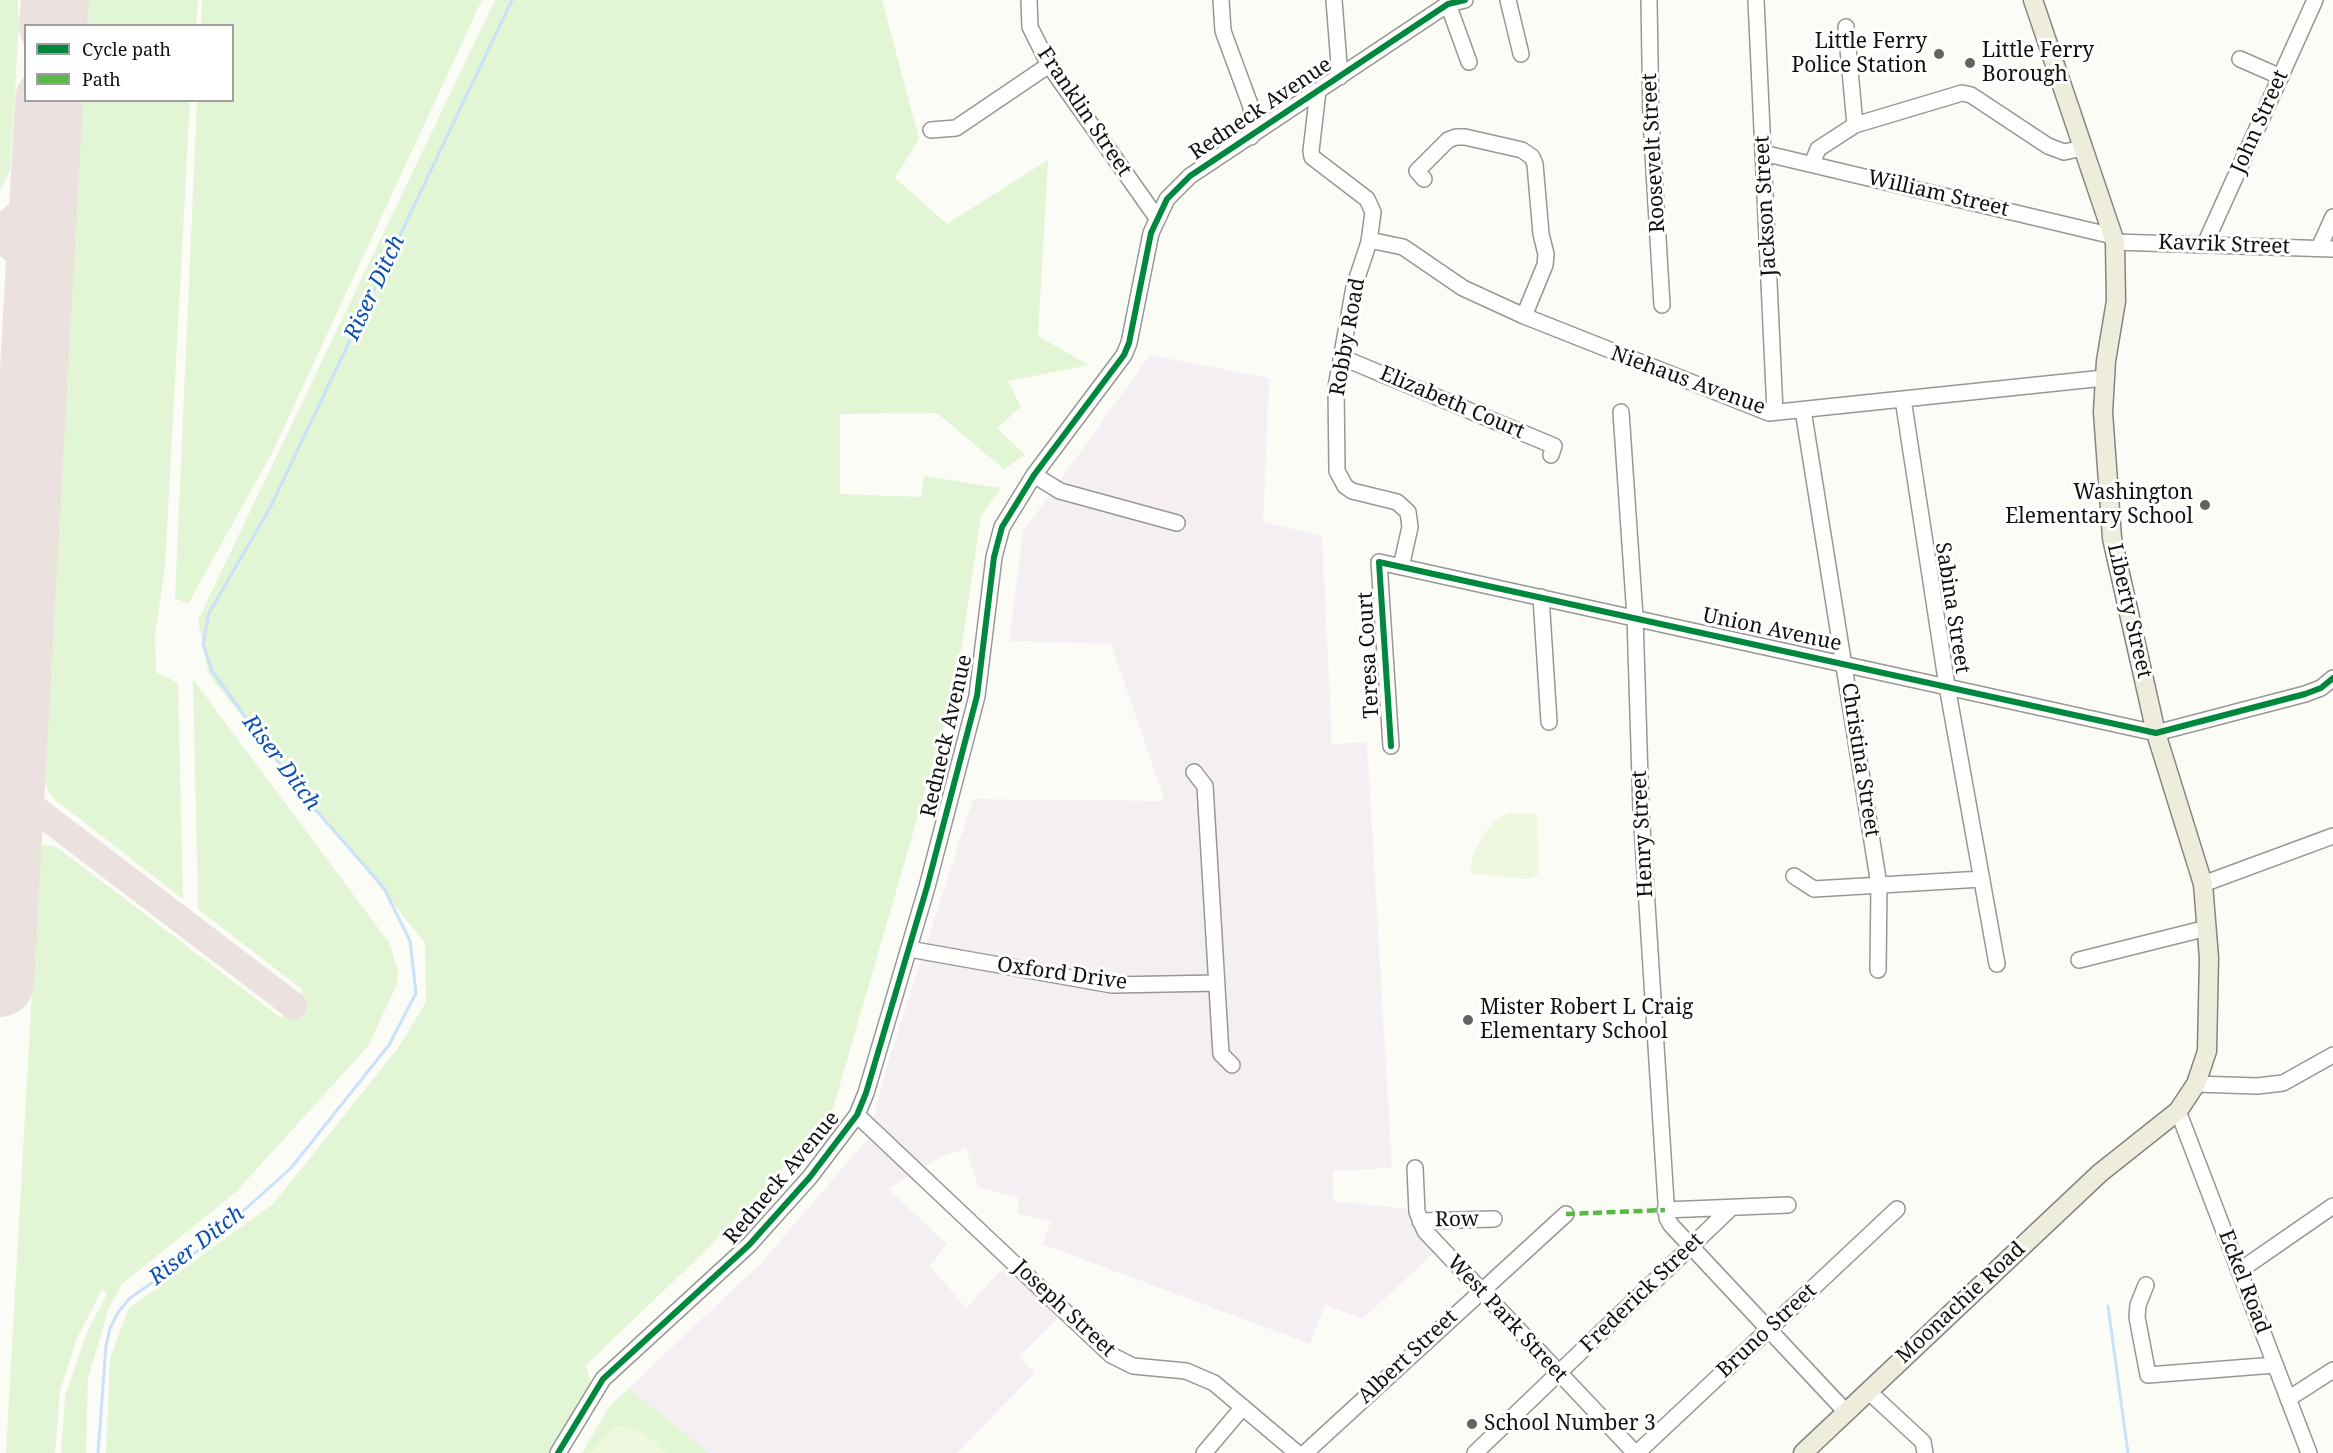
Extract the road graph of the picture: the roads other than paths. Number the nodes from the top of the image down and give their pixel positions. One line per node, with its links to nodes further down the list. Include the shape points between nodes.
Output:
1 (1029, 0): 15 (street, Franklin Street, via 1030,27)
2 (1221, 0): 21 (street, via 1223,31 1251,107)
3 (1334, 0): 16 (street)
4 (1465, 0): 10 (street, Redneck Avenue)
5 (1508, 0): 12 (street)
6 (1649, 0): 32 (street, Roosevelt Street)
7 (1756, 0): 23 (street, Jackson Street)
8 (2033, 0): 22 (main road, Liberty Street)
9 (2315, 0): 17 (street, John Street)
10 (1448, 4): 14 (street); 16 (street, Redneck Avenue)
11 (1846, 27): 19 (street)
12 (1521, 54)
13 (2240, 59): 17 (street)
14 (1469, 62)
15 (1048, 65): 20 (street, via 957,128); 27 (street, Franklin Street)
16 (1340, 77): 18 (street, Redneck Avenue)
17 (2281, 77): 30 (street, John Street)
18 (1318, 91): 21 (street, Redneck Avenue); 29 (street, Robby Road, via 1312,157 1367,199 1373,212)
19 (1855, 125): 22 (street, via 1962,93 1971,95 2048,146 2064,152); 24 (street, via 1818,149)
20 (931, 130)
21 (1251, 136): 27 (street, Redneck Avenue, via 1190,176 1167,199)
22 (2083, 148): 28 (main road, Liberty Street)
23 (1763, 153): 24 (street, William Street); 39 (street, Jackson Street)
24 (1812, 164): 28 (street, William Street)
25 (1424, 179): 33 (street, via 1416,171 1456,137 1522,150 1532,157 1546,254)
26 (2333, 217): 31 (street)
27 (1156, 218): 41 (street, Redneck Avenue, via 1124,355)
28 (2114, 239): 30 (street, Kavrik Street); 35 (main road, Liberty Street, via 2116,301)
29 (1369, 240): 33 (street, Niehaus Avenue, via 1402,247 1463,288); 34 (street, Robby Road, via 1354,287)
30 (2205, 244): 31 (street, Kavrik Street)
31 (2326, 248)
32 (1662, 305)
33 (1524, 316): 39 (street, Niehaus Avenue, via 1665,374)
34 (1341, 357): 40 (street, Elizabeth Court, via 1554,446); 44 (street, Robby Road, via 1335,387 1337,471 1352,491 1397,502 1408,512 1410,527)
35 (2104, 378): 36 (street, Niehaus Avenue); 51 (main road, Liberty Street, via 2103,447 2112,538)
36 (1903, 399): 37 (street, Niehaus Avenue); 49 (street, Sabina Street)
37 (1803, 410): 39 (street, Niehaus Avenue); 47 (street, Christina Street)
38 (1621, 412): 46 (street, Henry Street)
39 (1775, 412)
40 (1551, 455)
41 (1034, 475): 42 (street, via 1060,491); 60 (street, Redneck Avenue, via 1009,513 997,541 977,696)
42 (1177, 523)
43 (1379, 562): 44 (street, Union Avenue); 52 (street, Teresa Court)
44 (1401, 567): 45 (street, Union Avenue)
45 (1541, 597): 46 (street, Union Avenue); 50 (street)
46 (1635, 617): 47 (street, Union Avenue); 76 (street, Henry Street, via 1641,810)
47 (1845, 663): 49 (street, Union Avenue); 58 (street, Christina Street)
48 (2333, 678): 51 (street, via 2305,694)
49 (1947, 686): 51 (street, Union Avenue); 56 (street, Sabina Street)
50 (1549, 722)
51 (2156, 733): 57 (main road, Liberty Street)
52 (1390, 746)
53 (1194, 772): 64 (street, via 1205,786)
54 (2333, 836): 57 (street)
55 (1794, 876): 58 (street, via 1814,889)
56 (1982, 879): 58 (street); 62 (street, Sabina Street)
57 (2203, 884): 59 (main road, Liberty Street)
58 (1879, 885): 63 (street, Christina Street)
59 (2207, 928): 61 (street); 67 (main road, Liberty Street, via 2209,1032)
60 (909, 949): 64 (street, Oxford Drive, via 1112,985); 69 (street, Redneck Avenue)
61 (2079, 960)
62 (1998, 964)
63 (1878, 970)
64 (1217, 983): 66 (street, via 1221,1054)
65 (2333, 1055): 67 (street, via 2283,1083)
66 (1232, 1065)
67 (2196, 1084): 68 (main road, Liberty Street)
68 (2178, 1111): 70 (main road, Liberty Street); 81 (street, Eckel Road)
69 (857, 1115): 90 (street, Joseph Street, via 1111,1355 1133,1365 1200,1376); 92 (street, Redneck Avenue, via 810,1177 749,1245 603,1379)
70 (2121, 1157): 88 (main road, Moonachie Road, via 2090,1181)
71 (1414, 1168): 79 (street, West Park Street)
72 (1788, 1205): 74 (street)
73 (2333, 1206): 81 (street)
74 (1731, 1208): 76 (street); 80 (street, Frederick Street)
75 (1897, 1209): 84 (street, Bruno Street)
76 (1665, 1210): 80 (street, Henry Street, via 1671,1225)
77 (1566, 1214): 83 (street, Albert Street)
78 (1494, 1219): 79 (street, Row)
79 (1420, 1221): 83 (street, West Park Street, via 1429,1236)
80 (1690, 1246): 84 (street, Henry Street); 87 (street, Frederick Street)
81 (2239, 1271): 85 (street, Eckel Road)
82 (2146, 1285): 85 (street, via 2137,1317 2148,1375)
83 (1480, 1290): 87 (street, West Park Street); 95 (street, Albert Street)
84 (1768, 1329): 91 (street, Henry Street); 97 (street, Bruno Street)
85 (2275, 1365): 89 (street, Eckel Road)
86 (2333, 1370): 89 (street)
87 (1559, 1373): 96 (street, Frederick Street); 97 (street, West Park Street)
88 (1868, 1391): 91 (main road, Moonachie Road); 99 (street, via 1923,1442)
89 (2289, 1399): 100 (street, Eckel Road)
90 (1243, 1407): 93 (street); 94 (street, Joseph Street)
91 (1846, 1412): 98 (main road, Moonachie Road)
92 (558, 1453)
93 (1204, 1453)
94 (1297, 1453)
95 (1305, 1453)
96 (1475, 1453)
97 (1636, 1453)
98 (1803, 1453)
99 (1925, 1453)
100 (2309, 1453)

